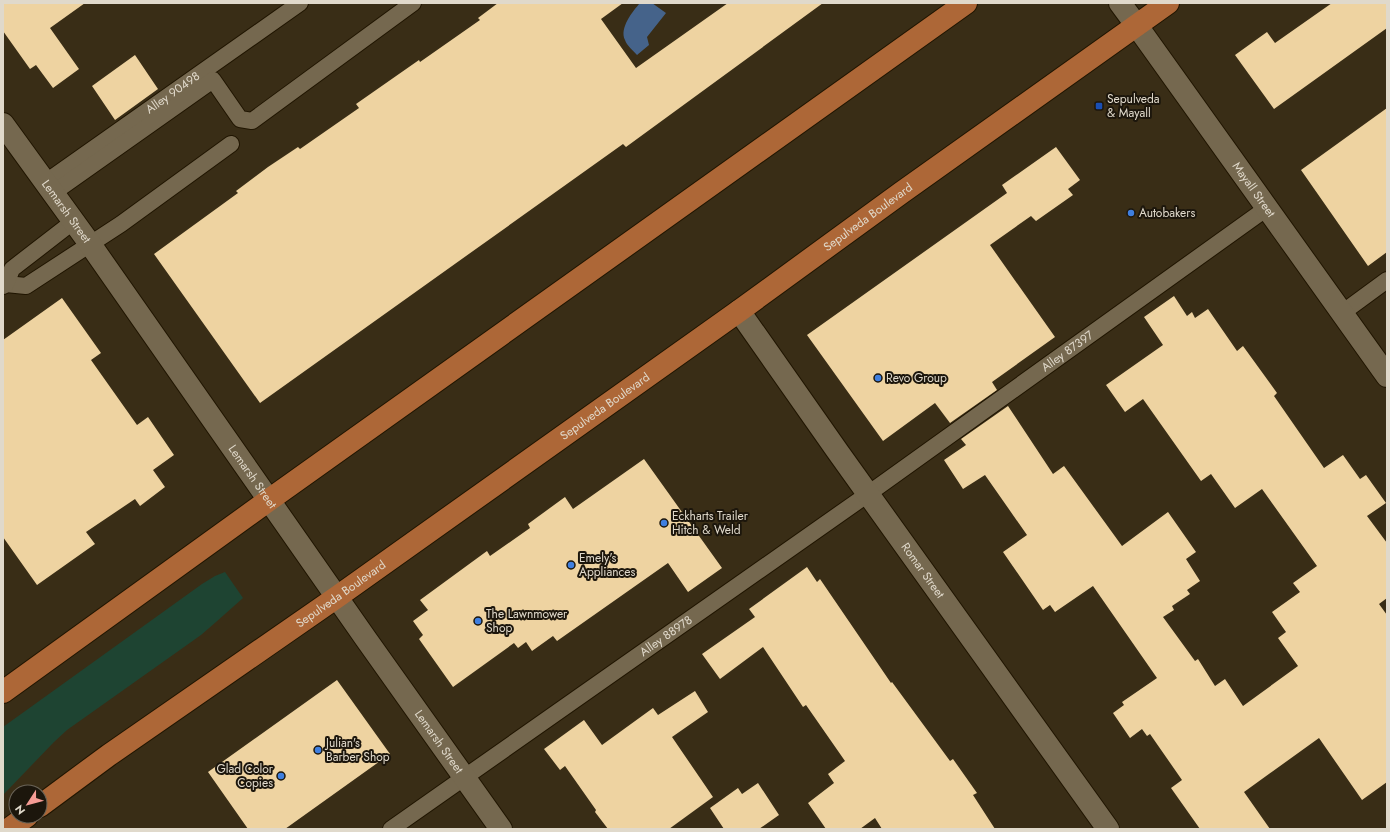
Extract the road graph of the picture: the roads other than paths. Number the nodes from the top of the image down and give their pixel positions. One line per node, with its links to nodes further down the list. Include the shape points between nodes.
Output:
1 (300, 3): 9 (lane, Alley 90498)
2 (413, 3): 9 (lane, via 252,121 240,119 213,80)
3 (966, 3): 19 (main road)
4 (1120, 3): 6 (street, Mayall Street)
5 (1168, 3): 6 (main road, Sepulveda Boulevard)
6 (1136, 26): 10 (street, Mayall Street); 15 (main road, Sepulveda Boulevard)
7 (3, 124): 9 (street, Lemarsh Street)
8 (231, 144): 12 (lane)
9 (50, 187): 11 (street, Lemarsh Street)
10 (1267, 208): 16 (street, Mayall Street); 18 (lane, Alley 87397)
11 (74, 221): 12 (street, Lemarsh Street); 14 (lane, via 12,270)
12 (90, 244): 14 (lane, via 26,286); 19 (street, Lemarsh Street)
13 (1387, 280): 16 (lane)
14 (5, 285)
15 (739, 311): 18 (street, Romar Street); 20 (main road, Sepulveda Boulevard)
16 (1342, 313): 17 (street, Mayall Street)
17 (1387, 376)
18 (868, 494): 22 (lane, Alley 88978); 26 (street, Romar Street)
19 (269, 500): 20 (street, Lemarsh Street); 21 (main road)
20 (337, 597): 22 (street, Lemarsh Street); 23 (main road, Sepulveda Boulevard)
21 (3, 692)
22 (464, 777): 24 (lane, Alley 88978); 25 (street, Lemarsh Street)
23 (48, 800)
24 (391, 829)
25 (501, 829)
26 (1108, 829)

